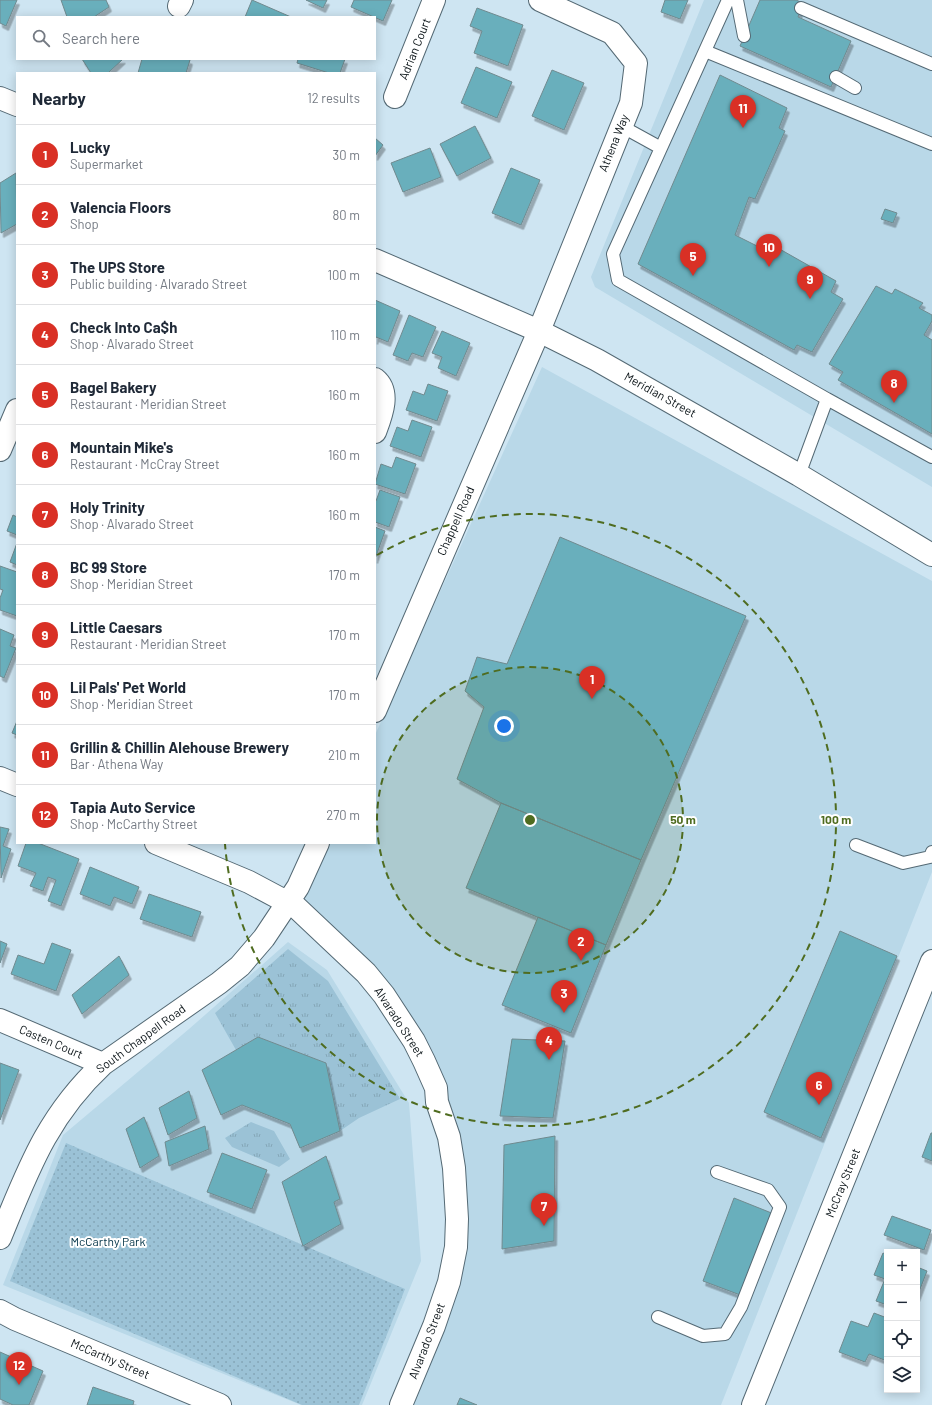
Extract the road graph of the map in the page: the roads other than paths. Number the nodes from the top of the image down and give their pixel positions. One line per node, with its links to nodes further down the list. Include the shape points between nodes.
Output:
1 (434, 0): 11 (street, Adrian Court)
2 (728, 0): 7 (lane)
3 (736, 0): 6 (lane)
4 (550, 2): 14 (street, Athena Way, via 612,33 636,63 631,103)
5 (801, 8): 8 (lane)
6 (744, 36)
7 (705, 51): 15 (lane); 16 (lane)
8 (932, 64)
9 (836, 77): 10 (lane)
10 (856, 88)
11 (395, 97)
12 (0, 98): 13 (street)
13 (16, 105)
14 (621, 126): 16 (lane); 18 (street, Athena Way)
15 (932, 144)
16 (661, 148): 20 (lane, via 613,254 618,280)
17 (376, 260): 18 (street, Meridian Street)
18 (539, 331): 25 (street, Meridian Street, via 597,360); 27 (street, Chappell Road)
19 (376, 381): 22 (street, via 384,395)
20 (826, 399): 24 (lane); 25 (lane)
21 (16, 412): 23 (street)
22 (376, 429)
23 (0, 450)
24 (932, 457)
25 (799, 475): 26 (street, Meridian Street)
26 (932, 555)
27 (376, 709)
28 (0, 778): 29 (street)
29 (16, 785)
30 (158, 844): 34 (street, Alvarado Street, via 249,882)
31 (318, 844): 34 (street, via 298,887)
32 (856, 845): 33 (lane, via 904,863 930,858)
33 (932, 852)
34 (287, 903): 37 (street, South Chappell Road, via 264,938 240,966); 43 (street, Alvarado Street, via 296,907 366,973 384,995 414,1040 436,1088 437,1102 449,1137 454,1168 456,1247 449,1282 434,1326)
35 (932, 961): 44 (street, McCray Street)
36 (0, 1020): 37 (street, Casten Court)
37 (103, 1064): 39 (street, South Chappell Road, via 65,1105 48,1129)
38 (717, 1172): 41 (lane, via 768,1190 780,1207 741,1307 724,1334 703,1336)
39 (0, 1238)
40 (0, 1311): 42 (street, McCarthy Street)
41 (658, 1318)
42 (220, 1405)
43 (401, 1405)
44 (753, 1405)

